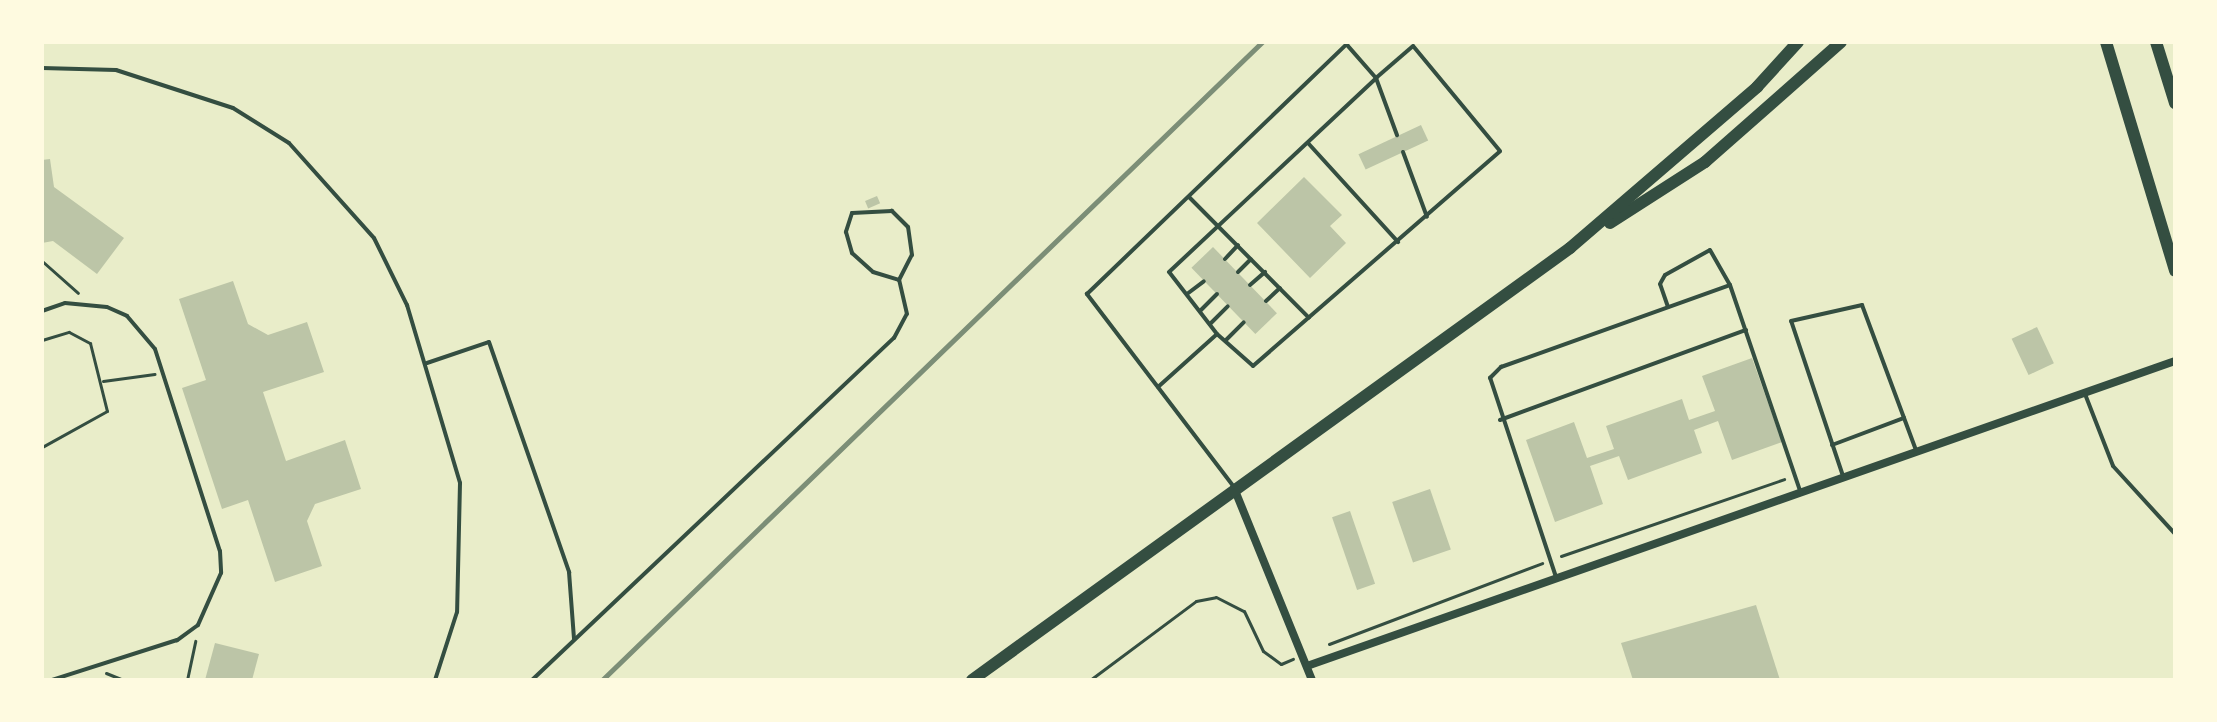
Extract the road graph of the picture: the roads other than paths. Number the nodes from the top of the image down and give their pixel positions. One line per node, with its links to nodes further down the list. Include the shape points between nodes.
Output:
1 (1798, 42): 17 (main road, via 1757,87)
2 (1841, 42): 17 (main road, via 1705,162)
3 (2106, 42): 20 (main road)
4 (2156, 42): 8 (main road)
5 (1348, 43): 7 (lane); 12 (lane)
6 (42, 68): 42 (lane, via 116,70 193,90 289,143 374,238)
7 (1376, 78): 9 (lane); 10 (lane); 13 (lane, via 1413,46 1500,151)
8 (2175, 103)
9 (1397, 135)
10 (1307, 142): 14 (lane); 15 (lane)
11 (1403, 152): 13 (lane)
12 (1189, 197): 14 (lane); 43 (lane, via 1087,294)
13 (1427, 217): 15 (lane)
14 (1219, 225): 16 (lane); 29 (lane, via 1169,272)
15 (1398, 242): 35 (lane)
16 (1238, 245): 18 (lane); 19 (lane)
17 (1570, 248): 50 (main road)
18 (1225, 259)
19 (1251, 259): 21 (lane); 22 (lane)
20 (2175, 271)
21 (1238, 272)
22 (1265, 272): 25 (lane); 27 (lane)
23 (899, 280): 23 (lane, via 873,272 852,253 846,232 852,213 892,211 908,227 912,255); 54 (lane, via 907,314 894,338)
24 (1204, 281): 29 (lane)
25 (1250, 285)
26 (1730, 285): 32 (lane); 32 (lane, via 1710,250 1665,275 1660,284); 38 (lane)
27 (1280, 288): 30 (lane); 35 (lane)
28 (1217, 294): 34 (lane)
29 (1187, 295): 34 (lane)
30 (1266, 301)
31 (1228, 306): 37 (lane)
32 (1668, 307): 46 (lane, via 1501,367 1487,385)
33 (42, 311): 56 (lane, via 88,302 127,316 155,349 220,551 221,573 198,625 177,640)
34 (1200, 311): 37 (lane)
35 (1309, 318): 40 (lane, via 1253,366)
36 (1244, 322): 40 (lane)
37 (1210, 324): 39 (lane)
38 (1746, 330): 46 (lane); 51 (lane)
39 (1217, 334): 40 (lane); 43 (lane)
40 (1225, 341)
41 (2175, 361): 44 (street)
42 (427, 363): 54 (lane, via 489,342 569,572); 57 (lane, via 452,447 462,521 457,612)
43 (1158, 387): 50 (lane)
44 (2084, 392): 48 (street); 52 (lane, via 2113,466)
45 (1904, 418): 47 (lane); 47 (lane, via 1862,305 1791,321); 48 (lane)
46 (1500, 420): 53 (lane)
47 (1831, 445): 49 (lane)
48 (1917, 452): 49 (street)
49 (1844, 478): 51 (street)
50 (1234, 487): 55 (street); 59 (main road)
51 (1800, 493): 53 (street)
52 (2175, 534)
53 (1557, 579): 55 (street)
54 (574, 639): 58 (lane)
55 (1307, 666): 60 (street)
56 (52, 680)
57 (435, 680)
58 (532, 680)
59 (972, 680)
60 (1312, 680)

